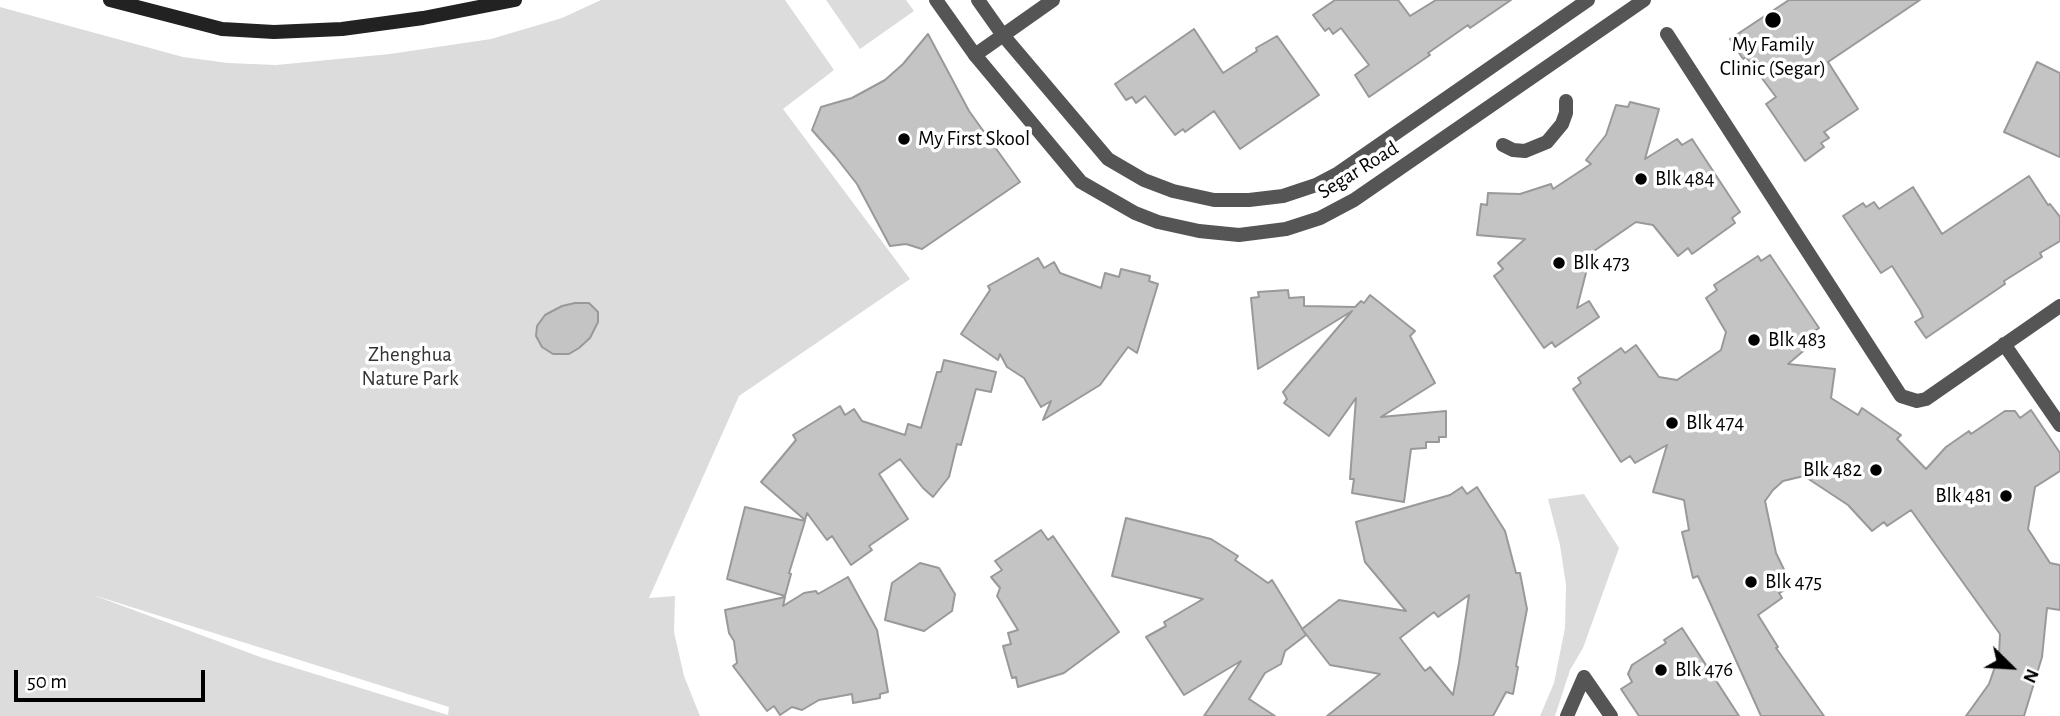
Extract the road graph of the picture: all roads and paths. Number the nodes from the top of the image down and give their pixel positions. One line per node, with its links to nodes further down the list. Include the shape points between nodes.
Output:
1 (110, 0): 2 (main road, via 222,29 274,32 356,27)
2 (515, 0)
3 (936, 0): 10 (street, Segar Road)
4 (978, 0): 8 (street, Segar Road)
5 (1053, 0): 8 (street)
6 (1588, 0): 8 (street, Segar Road, via 1337,174 1283,196 1249,200 1214,200 1173,191 1108,159)
7 (1644, 0): 10 (street, Segar Road, via 1354,200 1286,229 1239,235 1158,222 1081,182)
8 (1002, 34): 10 (street)
9 (1667, 34): 14 (street, via 1901,396 1926,399)
10 (975, 55)
11 (1566, 101): 12 (street, via 1562,124 1547,142 1525,151)
12 (1503, 145)
13 (2060, 306): 14 (street)
14 (2004, 344): 15 (street)
15 (2060, 425)
16 (1567, 716): 17 (street, via 1584,677)
17 (1611, 716)

